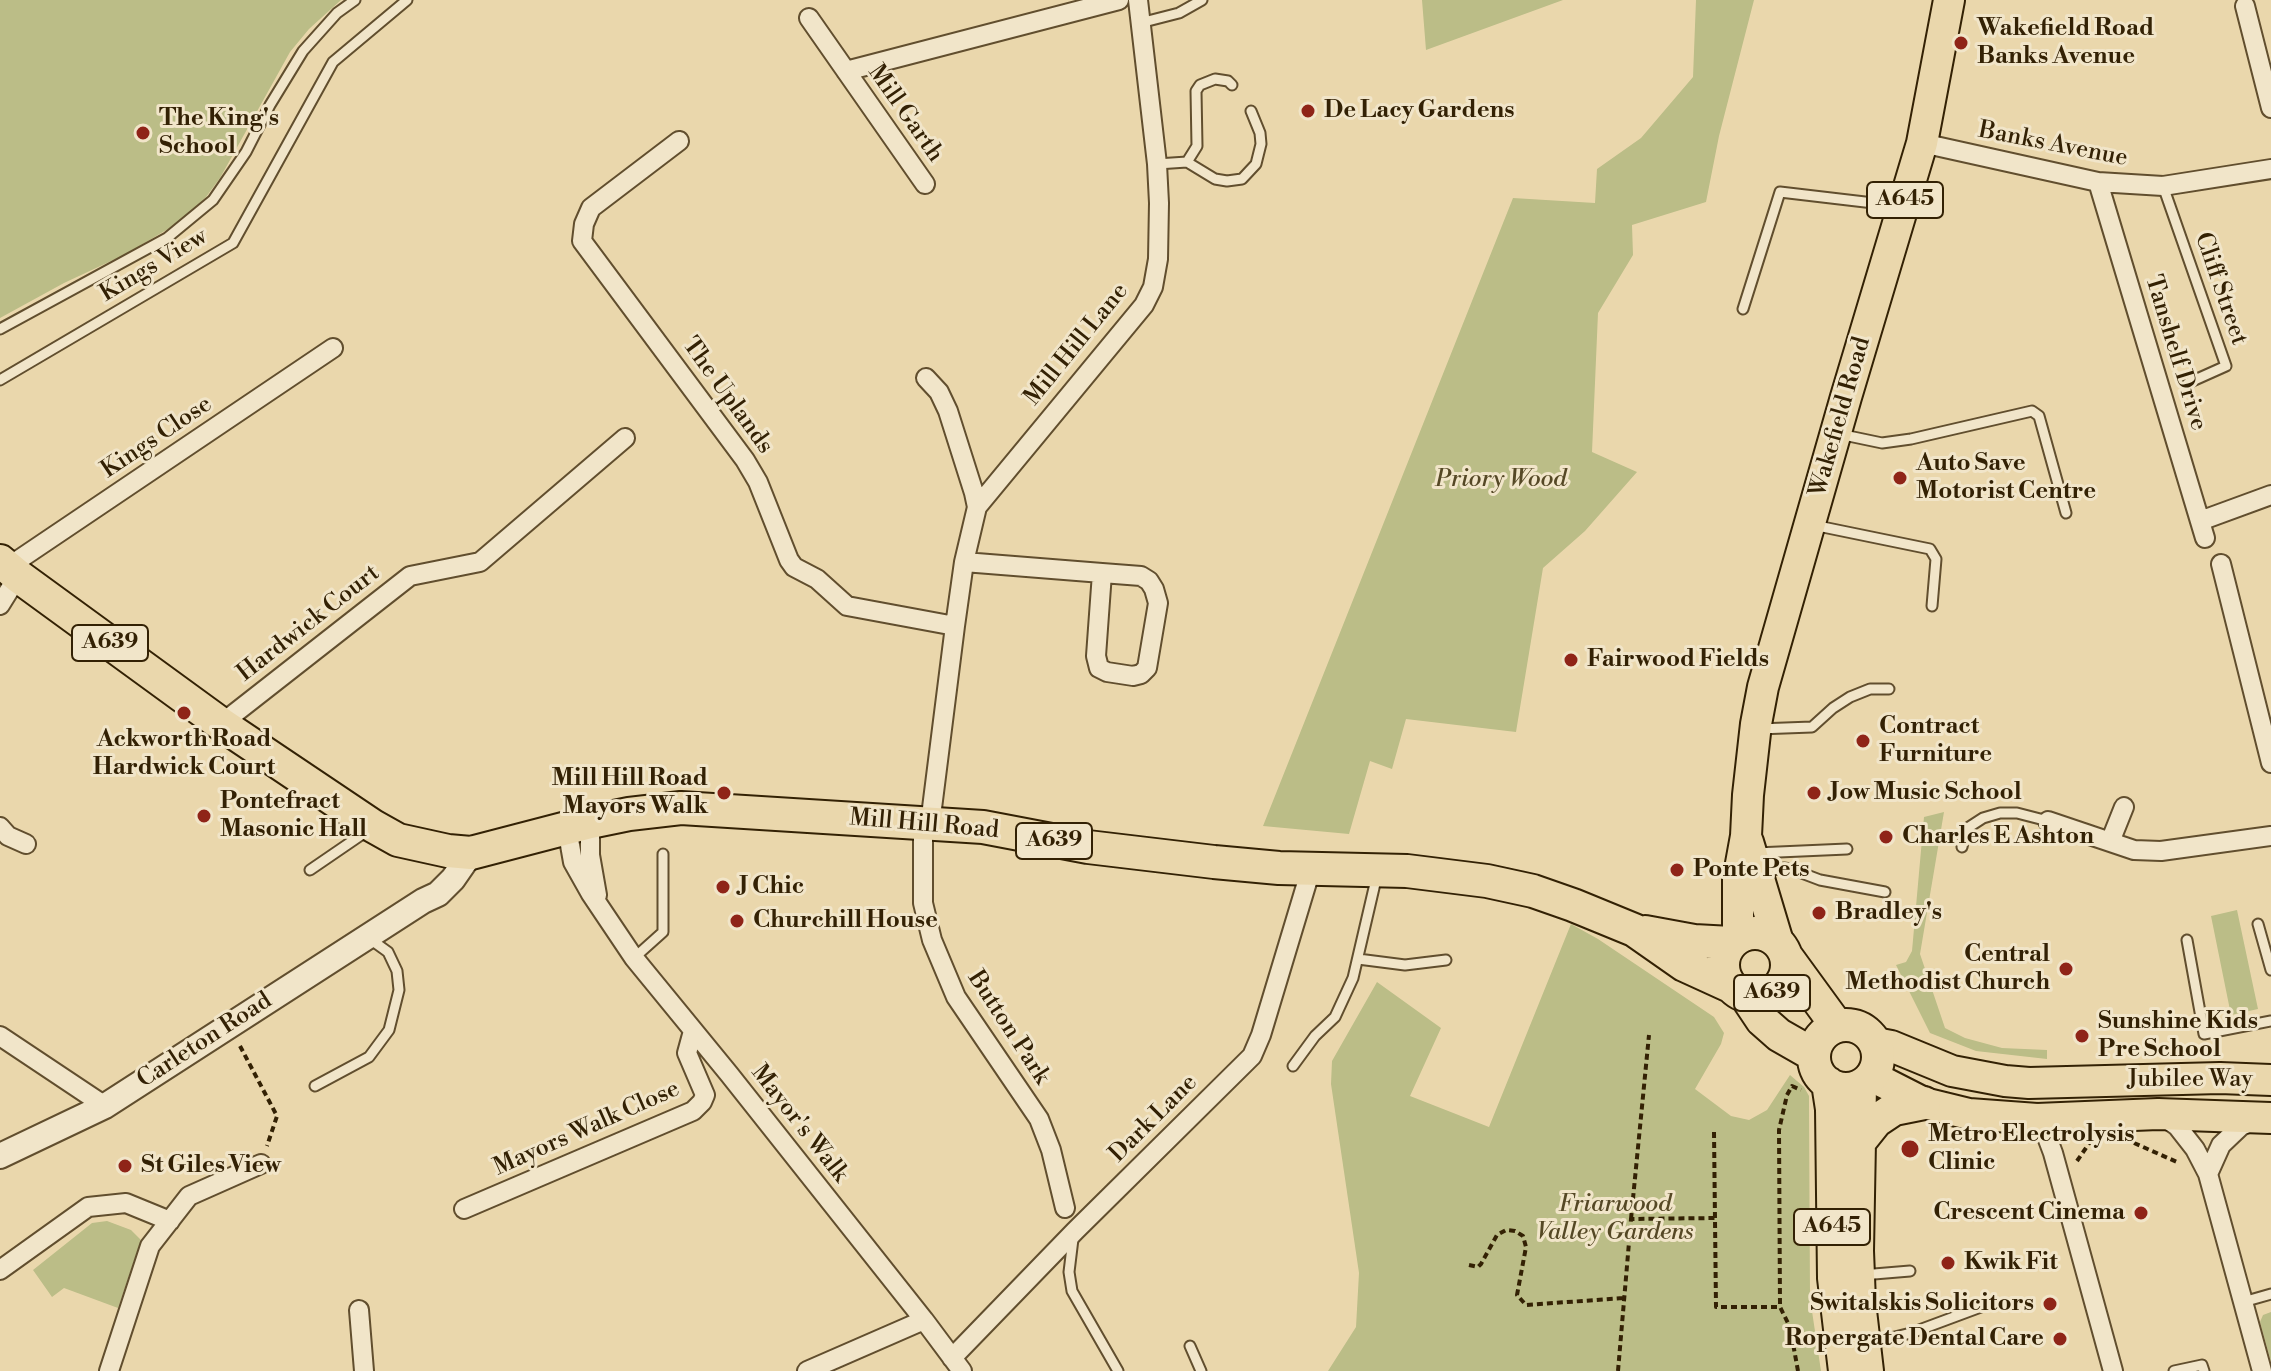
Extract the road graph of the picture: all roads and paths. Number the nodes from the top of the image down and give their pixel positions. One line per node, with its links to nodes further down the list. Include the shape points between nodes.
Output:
1 (355, 0): 25 (lane, via 303,51 213,200 167,238)
2 (407, 0): 28 (lane, Kings View, via 333,62 233,243)
3 (1119, 0): 10 (street, Mill Garth)
4 (1138, 0): 9 (street, Mill Hill Lane)
5 (1202, 0): 9 (lane, via 1179,13)
6 (1949, 0): 16 (main road, Wakefield Road / A645)
7 (2245, 6): 11 (street)
8 (809, 18): 10 (street, Mill Garth)
9 (1140, 23): 18 (street, Mill Hill Lane)
10 (846, 71): 21 (street, Mill Garth)
11 (2267, 74): 13 (street)
12 (1232, 85): 17 (lane, via 1215,79 1196,91 1197,146)
13 (2271, 108)
14 (1251, 111): 17 (lane, via 1261,144 1256,164 1242,179 1215,179)
15 (679, 141): 42 (street, The Uplands, via 591,208 582,241 745,460 794,567 847,606)
16 (1922, 143): 20 (street, Banks Avenue); 23 (main road, Wakefield Road / A645)
17 (1187, 162): 18 (lane)
18 (1157, 164): 33 (street, Mill Hill Lane, via 1158,259 1144,305)
19 (2271, 169): 22 (street, Banks Avenue)
20 (2098, 182): 22 (street, Banks Avenue); 32 (street, Tanshelf Drive, via 2203,529)
21 (925, 184)
22 (2163, 186): 29 (lane, Cliff Street, via 2226,366)
23 (1903, 207): 24 (lane, via 1780,192); 30 (main road, Wakefield Road / A645)
24 (1743, 309)
25 (0, 329)
26 (333, 348): 38 (street, Kings Close)
27 (926, 378): 33 (street, Mill Hill Lane, via 948,411)
28 (0, 380)
29 (2188, 383)
30 (1836, 433): 34 (lane, via 1882,443 2032,411 2039,416); 35 (main road, Wakefield Road / A645)
31 (625, 438): 44 (street, Hardwick Court, via 480,562 410,576)
32 (2271, 495)
33 (977, 507): 36 (street, Mill Hill Lane)
34 (2066, 513)
35 (1809, 524): 41 (lane, via 1930,549 1936,559); 45 (main road, Wakefield Road / A645)
36 (964, 562): 39 (street); 42 (street, Mill Hill Lane)
37 (2221, 564): 46 (street)
38 (9, 568): 40 (street); 44 (highway, A639)
39 (1102, 573): 39 (street, via 1099,668 1141,674 1147,668 1158,603 1154,589 1141,576)
40 (0, 605)
41 (1932, 606)
42 (955, 626): 49 (street, Mill Hill Lane)
43 (1889, 689): 45 (lane, via 1850,697 1812,727)
44 (221, 724): 51 (highway, A639)
45 (1755, 729): 58 (main road, Wakefield Road / A645, via 1748,795)
46 (2271, 763)
47 (2124, 807): 53 (street)
48 (2048, 821): 53 (street); 54 (lane, via 2017,813 1983,818 1966,829)
49 (927, 824): 50 (highway, Mill Hill Road / A639, via 681,808); 59 (highway, Mill Hill Road / A639, via 983,827 1088,847 1214,862); 100 (street, Button Park, via 923,903 932,940 956,997 1039,1119)
50 (579, 825): 56 (highway, Mill Hill Road / A639); 69 (street, Mayor's Walk, via 573,862)
51 (373, 826): 56 (highway, A639, via 398,840); 61 (lane)
52 (2271, 836): 53 (street, via 2161,851)
53 (2110, 842)
54 (1962, 847)
55 (1847, 849): 58 (lane)
56 (460, 852): 65 (street, Carleton Road, via 453,879 438,894)
57 (663, 854): 69 (lane, via 663,932)
58 (1752, 854): 62 (lane, via 1820,880); 66 (main road, Wakefield Road / A645, via 1738,880); 68 (main road, Wakefield Road / A645)
59 (1311, 869): 60 (highway, Mill Hill Road / A639); 105 (street, Dark Lane, via 1252,1056)
60 (1378, 869): 64 (highway, Mill Hill Road / A639, via 1533,891); 70 (lane)
61 (310, 870)
62 (1885, 892)
63 (2258, 924): 72 (lane)
64 (1634, 930): 66 (highway, Mill Hill Road / A639, via 1694,941); 73 (highway, Mill Hill Road / A639, via 1684,965)
65 (367, 937): 75 (street, Carleton Road); 84 (lane, via 388,952 397,971 399,990 389,1030 369,1057)
66 (1735, 940): 68 (highway, A639, via 1759,933); 73 (highway, A639, via 1723,960 1725,978)
67 (2187, 940): 74 (lane, via 2204,1034)
68 (1782, 949): 73 (highway, A639, via 1782,984 1756,998); 76 (highway, A639)
69 (634, 958): 77 (street, Mayor's Walk)
70 (1358, 959): 71 (lane, via 1405,965); 81 (lane, via 1335,1017)
71 (1446, 960)
72 (2271, 970)
73 (1738, 991): 82 (highway, A639, via 1779,1035)
74 (2271, 1021)
75 (229, 1026): 87 (street, Carleton Road); 96 (path, via 277,1116)
76 (1837, 1026): 80 (highway, A639 / A639, via 1855,1026); 82 (highway, A639 / A639, via 1816,1045)
77 (693, 1031): 101 (street, Mayors Walk Close, via 687,1053 705,1095 693,1111); 116 (street, Mayor's Walk)
78 (1649, 1035): 103 (path)
79 (0, 1036): 87 (street)
80 (1875, 1043): 82 (highway, via 1878,1060); 83 (main road, Jubilee Way / A639, via 1952,1071 2005,1081)
81 (1293, 1066)
82 (1843, 1075): 86 (main road, Jubilee Way / A639); 93 (highway, A645, via 1858,1115); 127 (highway, A645, via 1832,1109 1834,1278)
83 (2271, 1080)
84 (315, 1086)
85 (1787, 1095): 114 (path, via 1779,1130)
86 (1924, 1103): 90 (main road, Jubilee Way / A639, via 1969,1114); 93 (highway, via 1894,1109)
87 (105, 1106): 95 (street, Carleton Road)
88 (2158, 1114): 89 (main road, Jubilee Way / A639); 90 (main road, Jubilee Way / A639); 99 (street, via 2177,1126)
89 (2266, 1117): 99 (street, via 2241,1126 2221,1145)
90 (2037, 1119): 128 (street, via 2049,1141)
91 (1714, 1132): 102 (path)
92 (2096, 1135): 98 (path)
93 (1860, 1141): 109 (highway, A645)
94 (2133, 1142): 97 (path)
95 (0, 1156)
96 (261, 1164): 104 (street, via 189,1196)
97 (2183, 1164)
98 (2075, 1169)
99 (2208, 1174): 112 (street)
100 (1065, 1208)
101 (464, 1209)
102 (1717, 1218): 103 (path); 114 (path, via 1716,1307)
103 (1631, 1219): 111 (path)
104 (170, 1221): 107 (street, via 126,1203 88,1207); 120 (street, via 150,1246)
105 (1075, 1231): 119 (street, Dark Lane); 123 (lane, via 1072,1291)
106 (1469, 1265): 111 (path, via 1481,1264 1497,1235 1515,1231 1526,1247 1517,1295 1526,1305)
107 (0, 1270)
108 (1910, 1271): 109 (lane)
109 (1858, 1276): 118 (highway, A645)
110 (2271, 1294): 112 (lane)
111 (1624, 1298): 125 (path)
112 (2243, 1302): 131 (street)
113 (1989, 1304): 118 (lane, via 1911,1333)
114 (1780, 1307): 126 (path, via 1790,1327)
115 (359, 1310): 121 (street)
116 (924, 1320): 119 (street, Mayor's Walk); 122 (street)
117 (1190, 1346): 124 (lane)
118 (1865, 1358)
119 (957, 1364)
120 (109, 1371)
121 (364, 1371)
122 (807, 1371)
123 (1118, 1371)
124 (1201, 1371)
125 (1618, 1371)
126 (1798, 1371)
127 (1845, 1371)
128 (2113, 1371)
129 (2174, 1371): 130 (lane, via 2202,1365)
130 (2204, 1371)
131 (2262, 1371)

